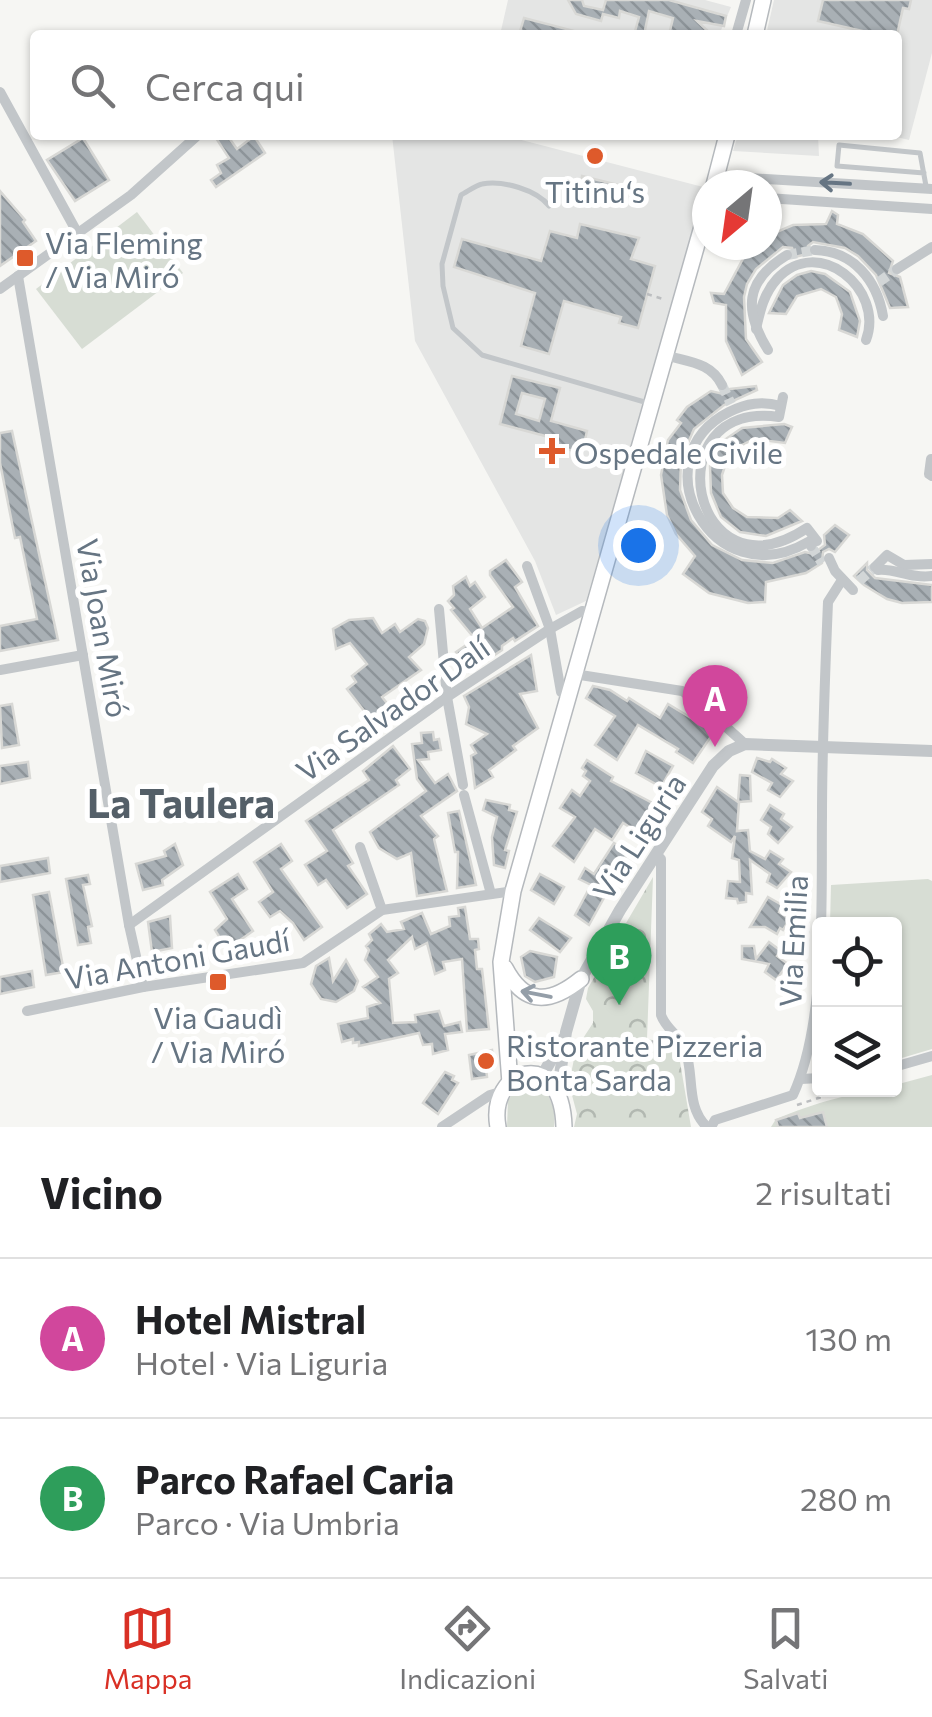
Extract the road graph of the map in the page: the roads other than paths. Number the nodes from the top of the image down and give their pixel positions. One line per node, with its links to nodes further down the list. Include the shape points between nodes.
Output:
1 (732, 0): 3 (street)
2 (763, 0): 5 (main road)
3 (746, 2): 4 (street)
4 (738, 30)
5 (756, 30)
6 (0, 92): 16 (street)
7 (192, 140): 16 (street)
8 (726, 140): 9 (main road)
9 (718, 170)
10 (924, 173): 10 (lane, via 920,153 839,146 837,166); 12 (lane)
11 (782, 184): 12 (street, one-way to 11)
12 (929, 189)
13 (782, 199): 15 (street)
14 (549, 206): 32 (lane, via 528,190 505,186 482,184 461,196 442,264 452,328 482,355)
15 (932, 209)
16 (78, 234): 22 (street)
17 (932, 247): 21 (street)
18 (815, 250): 23 (street, via 855,264)
19 (787, 255): 27 (street, via 758,281 750,312)
20 (692, 260): 30 (main road)
21 (897, 270)
22 (18, 276): 24 (street); 46 (street, Via Joan Miró)
23 (877, 284): 25 (street); 26 (street)
24 (0, 289)
25 (862, 292): 27 (street, via 840,268 804,264 777,278); 28 (street, via 871,320)
26 (883, 316)
27 (756, 329): 29 (street)
28 (866, 340)
29 (768, 350)
30 (665, 355): 31 (street, via 708,367); 32 (main road)
31 (722, 385)
32 (651, 404): 44 (main road)
33 (781, 407): 36 (street, via 754,402 702,432 688,470 689,492 708,532 723,545 754,556)
34 (931, 459): 35 (street)
35 (932, 476)
36 (814, 544)
37 (826, 561): 40 (street)
38 (932, 564): 41 (street, via 904,565 887,555 876,568)
39 (527, 566): 45 (street)
40 (838, 575): 42 (street); 52 (street, Via Emilia, via 828,602)
41 (932, 576)
42 (859, 585)
43 (439, 608): 50 (street)
44 (591, 613): 45 (street, Via Salvador Dalí); 48 (main road)
45 (550, 628): 49 (street, via 561,692); 50 (street, Via Salvador Dalí)
46 (84, 655): 47 (street); 59 (street, Via Joan Miró)
47 (0, 670)
48 (574, 674): 49 (main road); 51 (street, via 682,692)
49 (568, 693): 56 (main road)
50 (447, 697): 57 (street); 59 (street, Via Salvador Dalí)
51 (744, 744): 52 (street); 55 (street, Via Liguria, via 713,766)
52 (822, 746): 53 (street); 70 (street, Via Emilia, via 815,1010)
53 (932, 751)
54 (360, 847): 58 (street)
55 (656, 854): 61 (street, Via Liguria); 76 (street, via 661,1015 685,1050 694,1104)
56 (513, 891): 57 (street, Via Antoni Gaudí); 60 (main road)
57 (491, 894): 58 (street, Via Antoni Gaudí)
58 (382, 910): 62 (street, Via Antoni Gaudí, via 304,964)
59 (129, 926): 62 (street, Via Joan Miró)
60 (501, 962): 61 (main road, one-way to 60, via 564,993 531,997 513,984); 64 (main road)
61 (582, 979): 65 (street, Via Liguria)
62 (143, 988): 63 (street, Via Antoni Gaudí)
63 (27, 1011)
64 (508, 1030): 68 (main road, via 515,1051); 71 (main road)
65 (566, 1032): 68 (street, Via Liguria); 72 (street, Via Liguria)
66 (932, 1056): 67 (street)
67 (902, 1065)
68 (536, 1075): 71 (main road); 72 (main road)
69 (812, 1078): 70 (street)
70 (801, 1079): 76 (street, via 793,1096)
71 (507, 1087): 73 (main road); 74 (street)
72 (558, 1090): 75 (main road)
73 (494, 1122)
74 (442, 1127)
75 (564, 1127)
76 (709, 1127)

